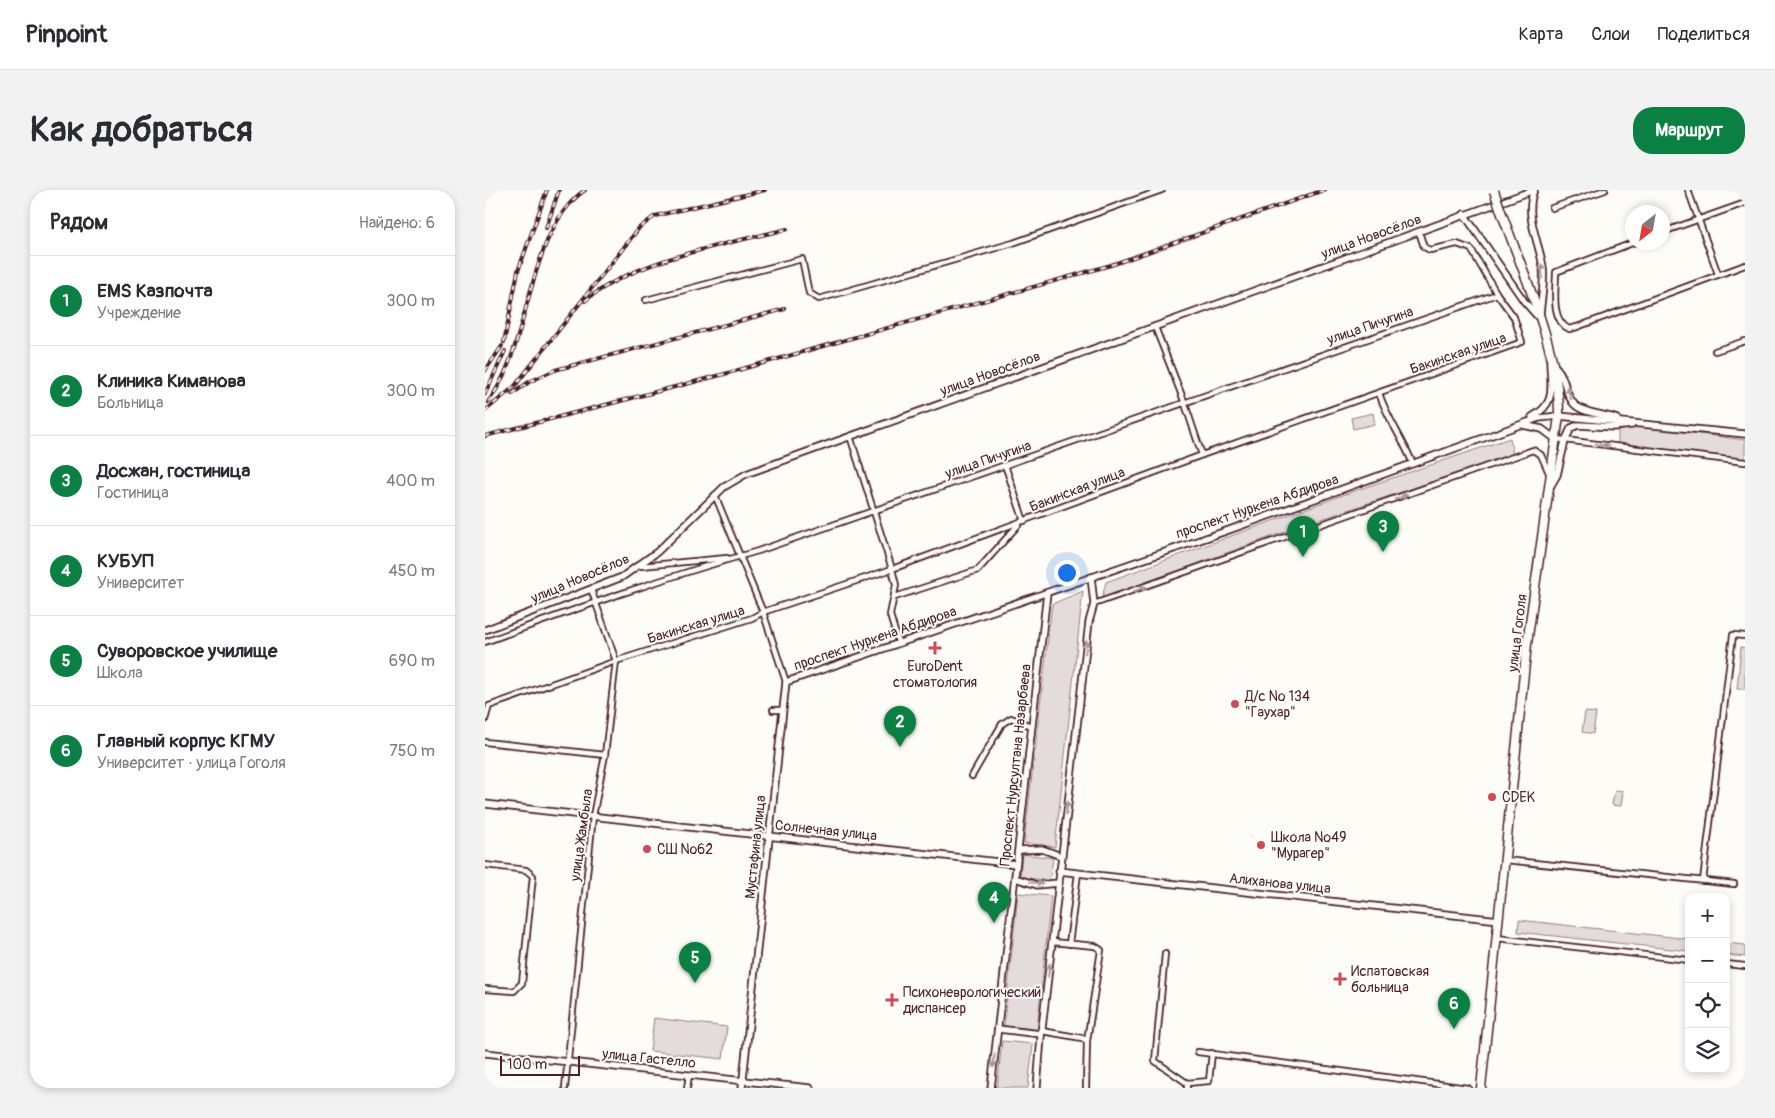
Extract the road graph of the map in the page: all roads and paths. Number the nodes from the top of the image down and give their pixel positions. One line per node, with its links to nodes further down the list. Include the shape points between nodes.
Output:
1 (1162, 190): 16 (street, via 1013,243 819,299 809,293 802,259)
2 (1534, 190): 8 (main road, улица Новосёлов); 17 (main road, one-way to 2, via 1543,269 1530,215)
3 (1605, 190): 7 (street)
4 (1687, 190): 9 (street)
5 (1494, 191): 17 (highway, улица Гоголя, bridge)
6 (1745, 203): 9 (street)
7 (1553, 208)
8 (1464, 214): 11 (main road, улица Новосёлов); 17 (main road)
9 (1699, 219): 10 (street); 14 (street)
10 (1670, 229)
11 (1419, 232): 15 (street, Бакинская улица, via 1424,246 1430,250 1457,244 1471,249); 18 (main road, улица Новосёлов)
12 (1625, 246): 14 (street, via 1556,272 1557,318 1563,326 1569,329 1577,327)
13 (1745, 265): 14 (street)
14 (1718, 274)
15 (1497, 294): 22 (street, Бакинская улица, via 1514,317 1523,342); 23 (street, улица Пичугина)
16 (646, 300)
17 (1540, 319): 21 (highway, улица Гоголя)
18 (1155, 326): 23 (street); 29 (main road, улица Новосёлов)
19 (1745, 341): 20 (street)
20 (1715, 351)
21 (1551, 359): 24 (highway, улица Гоголя, via 1558,387); 25 (main road, one-way to 21, via 1576,406); 26 (main road, via 1551,400 1541,412)
22 (1379, 393): 32 (street, Бакинская улица); 34 (street, via 1386,414 1400,434)
23 (1184, 401): 32 (street); 35 (street, улица Пичугина)
24 (1559, 416): 25 (main road, проспект Нуркена Абдирова); 26 (main road, проспект Нуркена Абдирова); 30 (highway, улица Гоголя)
25 (1624, 422): 27 (main road, проспект Нуркена Абдирова)
26 (1524, 423): 30 (main road, via 1542,429); 34 (main road, проспект Нуркена Абдирова)
27 (1639, 423): 28 (main road, проспект Нуркена Абдирова); 31 (main road, via 1613,428 1578,424 1571,428)
28 (1745, 434)
29 (850, 436): 38 (main road, улица Новосёлов, via 746,474); 39 (street)
30 (1554, 438): 31 (street); 36 (highway, улица Гоголя)
31 (1565, 441): 33 (street, one-way to 33); 37 (main road, via 1557,475)
32 (1202, 454): 40 (street, Бакинская улица)
33 (1745, 462)
34 (1413, 464): 44 (main road, проспект Нуркена Абдирова)
35 (1005, 465): 39 (street, улица Пичугина); 40 (street)
36 (1549, 473): 37 (highway, улица Гоголя); 49 (street, one-way to 36, via 1533,450 1541,455)
37 (1547, 491): 69 (highway, улица Гоголя)
38 (715, 495): 41 (street, Мустафина улица); 42 (main road, улица Новосёлов)
39 (873, 511): 41 (street, улица Пичугина); 43 (street)
40 (1022, 522): 43 (street, Бакинская улица); 47 (street, via 978,570)
41 (738, 556): 42 (street); 48 (street, улица Пичугина); 50 (street, Мустафина улица)
42 (641, 566): 45 (main road, улица Новосёлов)
43 (892, 568): 47 (street); 50 (street, Бакинская улица)
44 (1091, 577): 46 (main road, проспект Нуркена Абдирова); 49 (main road)
45 (591, 589): 48 (street, улица Жамбыла); 51 (main road, улица Новосёлов)
46 (1047, 593): 54 (main road, проспект Нуркена Абдирова); 60 (main road, Проспект Нурсултана Назарбаева)
47 (895, 597): 54 (street, via 891,615)
48 (595, 601): 53 (street, улица Пичугина); 55 (street, улица Жамбыла)
49 (1094, 604): 68 (main road, one-way to 49, via 1089,622)
50 (763, 612): 55 (street, Бакинская улица, via 747,620); 56 (street, Мустафина улица)
51 (485, 630)
52 (1745, 636): 75 (street, via 1733,635)
53 (485, 642)
54 (898, 642): 56 (main road, проспект Нуркена Абдирова)
55 (616, 661): 59 (street, Бакинская улица, via 489,706); 62 (street, улица Жамбыла)
56 (787, 682): 58 (main road, Мустафина улица)
57 (773, 710): 58 (street)
58 (783, 710): 66 (main road, Мустафина улица)
59 (485, 720)
60 (1031, 726): 63 (street, via 1011,718 1002,724); 67 (main road, Проспект Нурсултана Назарбаева)
61 (485, 742): 62 (street)
62 (605, 755): 65 (street, улица Жамбыла)
63 (972, 776)
64 (485, 804): 65 (main road, Солнечная улица)
65 (593, 816): 66 (main road, Солнечная улица); 93 (street, улица Жамбыла)
66 (768, 836): 70 (main road, Солнечная улица); 95 (main road, Мустафина улица)
67 (1019, 850): 68 (main road, via 1042,849); 70 (main road, Проспект Нурсултана Назарбаева)
68 (1061, 856): 72 (main road)
69 (1505, 860): 75 (street); 78 (highway, улица Гоголя)
70 (1016, 864): 74 (main road, Проспект Нурсултана Назарбаева)
71 (485, 865): 86 (street, via 525,870 533,876 522,983 514,991)
72 (1059, 871): 73 (main road, Алиханова улица); 76 (main road)
73 (1078, 873): 78 (main road, Алиханова улица); 81 (street)
74 (1015, 878): 76 (main road, one-way to 76, via 1037,885); 87 (main road, Проспект Нурсултана Назарбаева)
75 (1703, 881): 77 (street)
76 (1059, 884): 80 (main road)
77 (1734, 884)
78 (1499, 920): 79 (highway, улица Гоголя)
79 (1497, 938): 83 (street); 105 (highway, улица Гоголя)
80 (1052, 942): 81 (street); 88 (main road, one-way to 80)
81 (1069, 944): 89 (street, via 1095,946 1101,950)
82 (1165, 954): 96 (street, via 1155,1061)
83 (1685, 960)
84 (1730, 964): 85 (street)
85 (1745, 966)
86 (485, 989)
87 (998, 1029): 88 (main road); 101 (main road, Проспект Нурсултана Назарбаева, one-way to 101)
88 (1041, 1032): 89 (street); 102 (main road)
89 (1087, 1041): 103 (street)
90 (1198, 1052): 92 (street)
91 (485, 1053): 93 (main road, улица Гастелло)
92 (1212, 1053): 96 (street, via 1209,1081); 104 (street)
93 (567, 1062): 94 (main road, улица Гастелло); 97 (street, улица Жамбыла)
94 (689, 1075): 95 (main road, улица Гастелло); 98 (street)
95 (742, 1081): 99 (main road, Мустафина улица); 100 (main road, улица Гастелло)
96 (1187, 1086)
97 (565, 1088)
98 (687, 1088)
99 (741, 1088)
100 (810, 1088)
101 (991, 1088)
102 (1037, 1088)
103 (1086, 1088)
104 (1468, 1088)
105 (1481, 1088)

